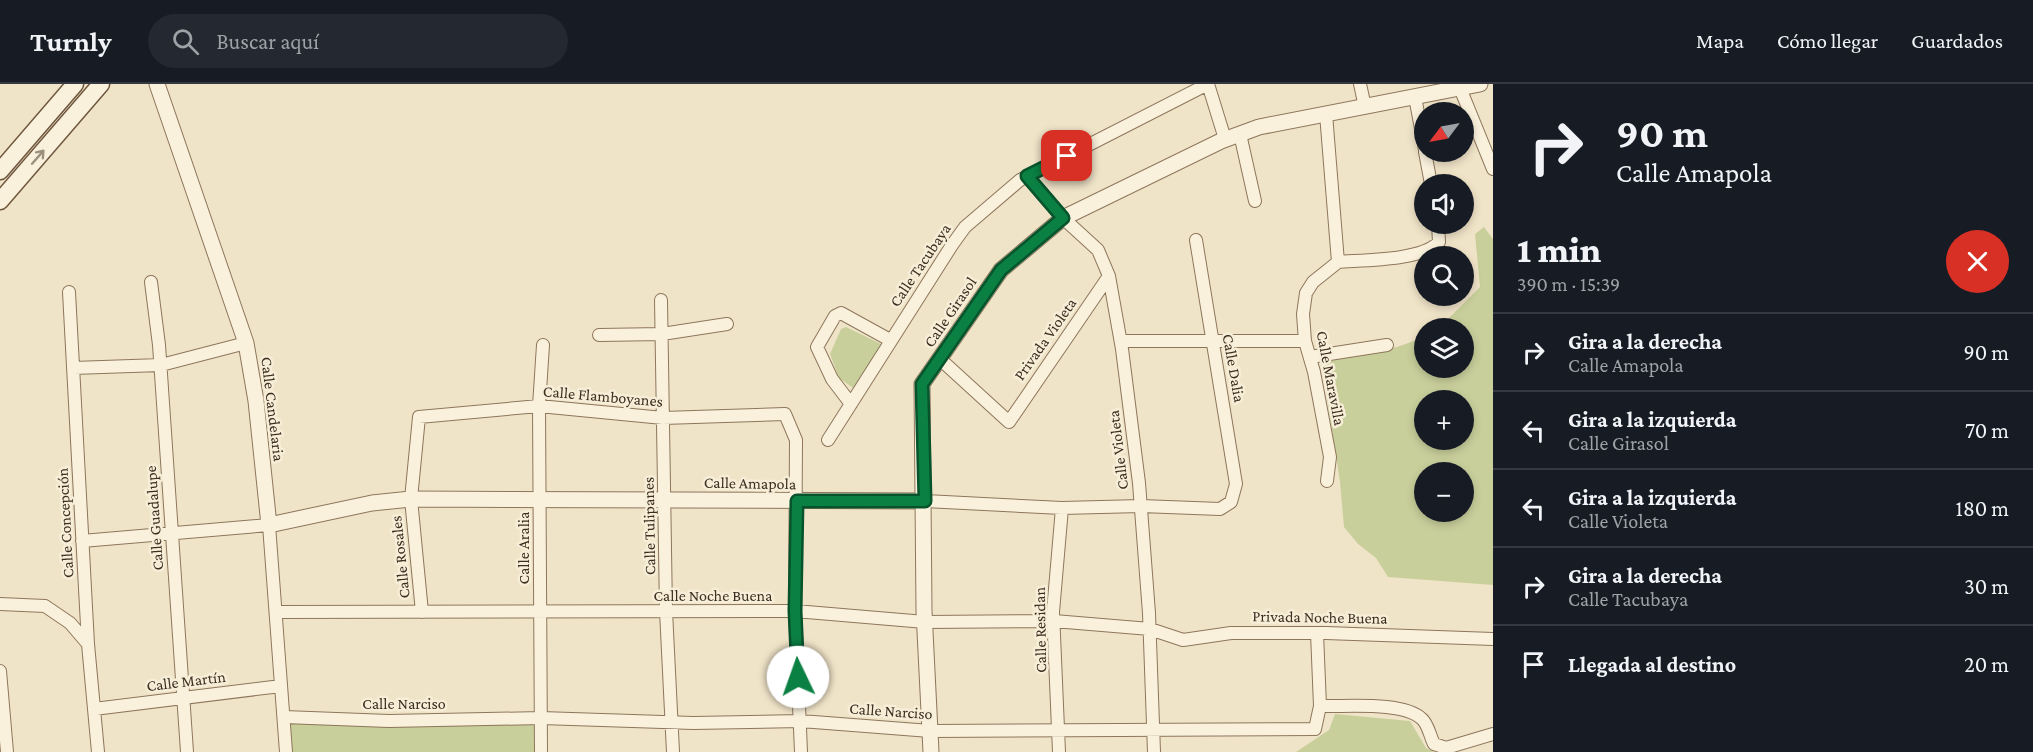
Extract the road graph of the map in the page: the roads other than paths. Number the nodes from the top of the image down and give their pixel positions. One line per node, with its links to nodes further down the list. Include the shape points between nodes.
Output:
1 (75, 84): 15 (main road)
2 (101, 84): 17 (main road, one-way to 2)
3 (157, 84): 34 (street, Calle Candelaria)
4 (1208, 84): 13 (street); 16 (street, Calle Tacubaya)
5 (1360, 84): 10 (street)
6 (1480, 84): 7 (street, Calle Girasol)
7 (1450, 88): 8 (street, Calle Girasol); 14 (street)
8 (1415, 97): 9 (street); 10 (street, Calle Girasol)
9 (1416, 102)
10 (1365, 107): 11 (street, Calle Girasol)
11 (1326, 114): 12 (street, Calle Girasol); 22 (street)
12 (1240, 134): 13 (street, Calle Girasol); 18 (street)
13 (1225, 139): 19 (street, Calle Girasol)
14 (1493, 169)
15 (0, 171)
16 (1027, 176): 19 (street, Calle Violeta); 30 (street, Calle Tacubaya, via 965,227)
17 (0, 201)
18 (1256, 201)
19 (1063, 218): 23 (street, Calle Violeta, via 1098,250); 38 (street, Calle Girasol, via 1001,270)
20 (1438, 234): 22 (street, via 1432,249)
21 (1196, 240): 32 (street, Calle Dalia)
22 (1338, 262): 33 (street, Calle Maravilla, via 1313,282 1306,293)
23 (1109, 276): 31 (street, Calle Violeta); 38 (street, Privada Violeta, via 1009,422)
24 (151, 282): 39 (street, Calle Guadalupe)
25 (69, 292): 40 (street, Calle Concepción)
26 (661, 300): 29 (street, Calle Tulipanes)
27 (727, 324): 29 (street)
28 (599, 334): 29 (street)
29 (662, 334): 44 (street, Calle Tulipanes)
30 (890, 340): 41 (street, Calle Tacubaya); 41 (street, via 841,313 835,316 817,347 832,379)
31 (1121, 341): 32 (street); 53 (street, Calle Violeta)
32 (1212, 341): 33 (street); 52 (street, Calle Dalia, via 1236,484)
33 (1305, 341): 37 (street, Calle Maravilla)
34 (246, 343): 39 (street); 55 (street, Calle Candelaria)
35 (543, 345): 42 (street, Calle Aralia)
36 (1387, 345): 37 (street)
37 (1310, 357): 46 (street, Calle Maravilla, via 1330,456)
38 (939, 359): 51 (street, Calle Girasol, via 922,384)
39 (161, 365): 40 (street); 56 (street, Calle Guadalupe)
40 (73, 368): 57 (street, Calle Concepción)
41 (851, 404): 45 (street, Calle Tacubaya)
42 (539, 406): 43 (street, Calle Flamboyanes); 44 (street, Calle Flamboyanes); 47 (street, Calle Aralia)
43 (419, 417): 48 (street, Calle Rosales)
44 (663, 418): 49 (street, Calle Tulipanes); 50 (street, Calle Flamboyanes, via 785,414 796,440)
45 (828, 440)
46 (1327, 481)
47 (539, 498): 48 (street, Calle Amapola); 49 (street, Calle Amapola); 63 (street, Calle Aralia)
48 (411, 500): 55 (street, Calle Amapola, via 372,503); 62 (street, Calle Rosales)
49 (665, 500): 50 (street, Calle Amapola); 59 (street, Calle Tulipanes)
50 (797, 501): 51 (street, Calle Amapola); 60 (street)
51 (925, 501): 54 (street, Calle Amapola); 65 (street, Calle Girasol)
52 (1231, 502): 53 (street, Calle Amapola, via 1220,509)
53 (1141, 506): 54 (street, Calle Amapola); 66 (street, Calle Violeta)
54 (1062, 508): 64 (street, Calle Residan)
55 (269, 525): 56 (street); 61 (street, Calle Candelaria)
56 (171, 534): 57 (street); 72 (street, Calle Guadalupe)
57 (82, 541): 69 (street, Calle Concepción)
58 (0, 604): 69 (street, via 45,606 70,623)
59 (666, 611): 60 (street, Calle Noche Buena); 63 (street, Calle Noche Buena); 78 (street, Calle Tulipanes)
60 (795, 611): 65 (street, Calle Noche Buena); 77 (street)
61 (276, 612): 62 (street, Calle Noche Buena); 71 (street, Calle Candelaria)
62 (422, 612): 63 (street, Calle Noche Buena)
63 (540, 612): 76 (street, Calle Aralia)
64 (1054, 621): 65 (street, Calle Noche Buena); 66 (street, Calle Noche Buena); 81 (street, Calle Residan)
65 (925, 622): 80 (street, Calle Girasol)
66 (1150, 628): 67 (street, Privada Noche Buena, via 1183,640 1231,633); 79 (street, Calle Violeta)
67 (1317, 633): 68 (street, Privada Noche Buena); 73 (street)
68 (1493, 639)
69 (88, 644): 74 (street, Calle Concepción)
70 (0, 671): 83 (street)
71 (282, 686): 72 (street, Calle Martín); 75 (street, Calle Candelaria)
72 (183, 699): 74 (street, Calle Martín); 85 (street, Calle Guadalupe)
73 (1320, 706): 79 (street, Calle Narciso, via 1315,729); 82 (street, via 1412,711 1424,721 1434,744 1446,748)
74 (94, 710): 84 (street, Calle Concepción)
75 (284, 717): 76 (street, Calle Narciso, via 389,721); 86 (street, Calle Candelaria)
76 (541, 718): 78 (street, Calle Narciso); 87 (street, Calle Aralia)
77 (801, 721): 78 (street, Calle Narciso); 80 (street, Calle Narciso); 89 (street)
78 (672, 722): 88 (street, Calle Tulipanes)
79 (1154, 728): 81 (street, Calle Narciso); 92 (street, Calle Violeta)
80 (930, 731): 81 (street, Calle Narciso); 90 (street, Calle Girasol)
81 (1059, 732): 91 (street, Calle Residan)
82 (1493, 734)
83 (6, 752)
84 (98, 752)
85 (187, 752)
86 (286, 752)
87 (541, 752)
88 (673, 752)
89 (801, 752)
90 (931, 752)
91 (1059, 752)
92 (1154, 752)

